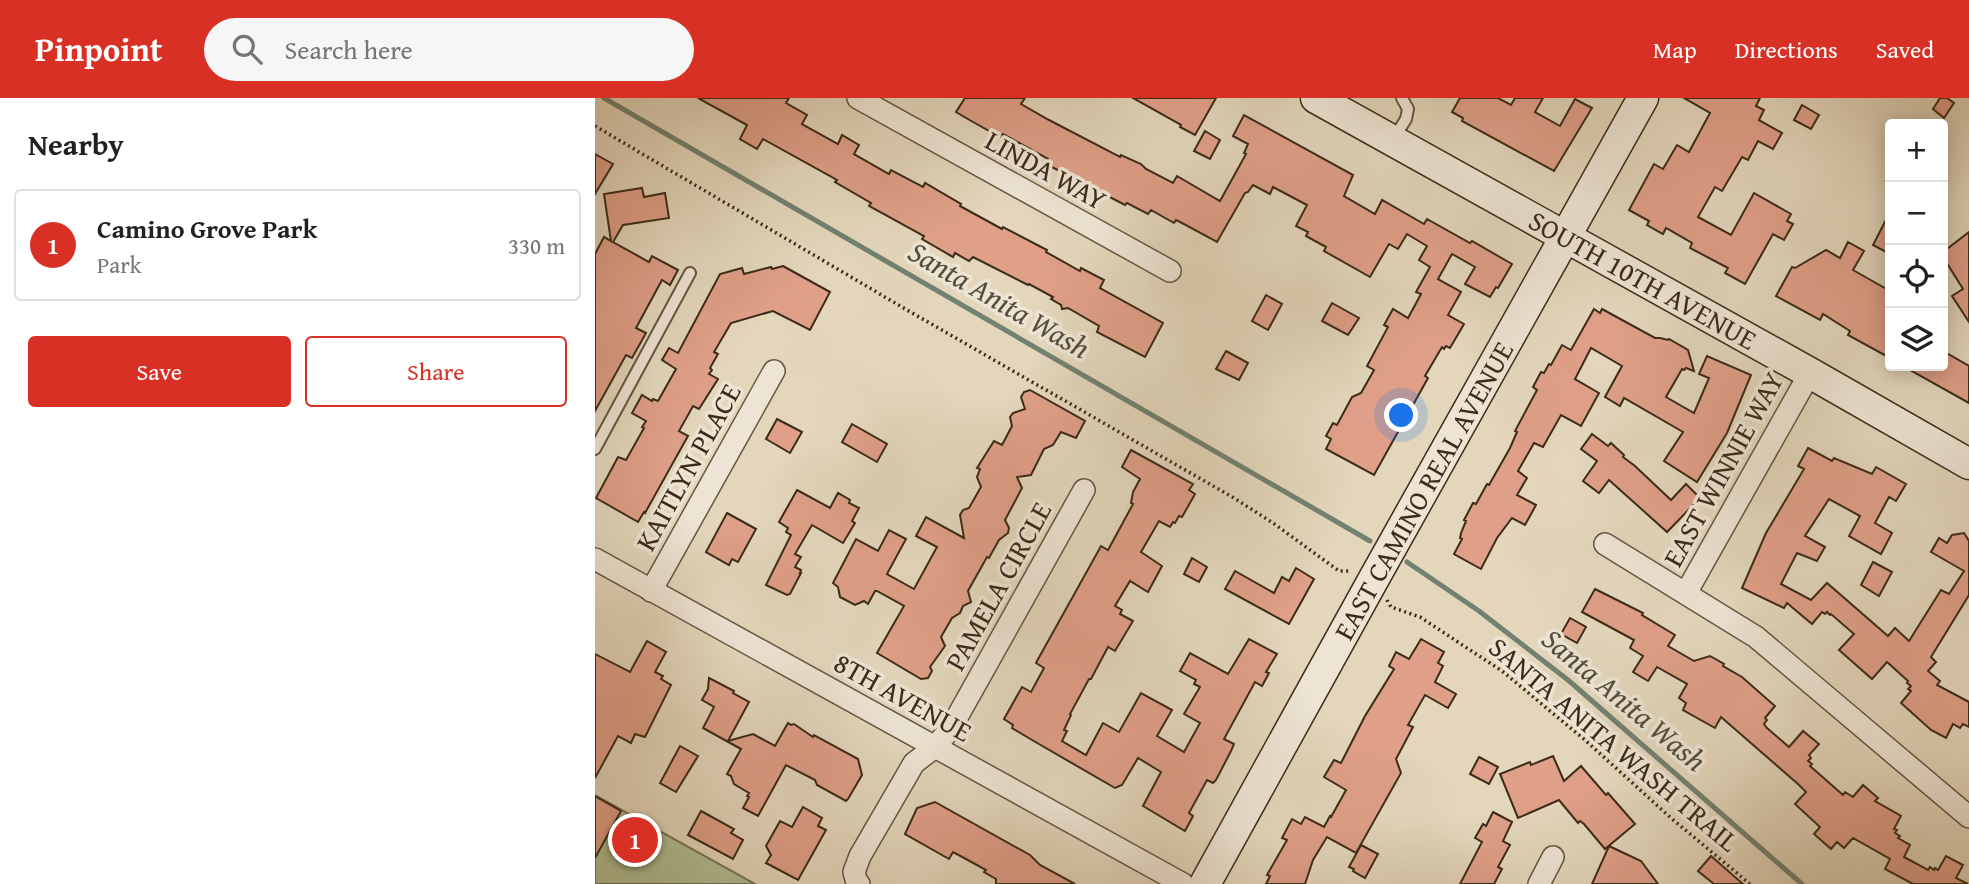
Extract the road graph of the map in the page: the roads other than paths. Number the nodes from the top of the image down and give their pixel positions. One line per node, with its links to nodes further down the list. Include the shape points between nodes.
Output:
1 (857, 98): 5 (street, LINDA WAY)
2 (1316, 98): 6 (street, SOUTH 10TH AVENUE, via 1349,111)
3 (1402, 98): 6 (lane, via 1408,109 1406,119)
4 (1643, 98): 7 (street, EAST CAMINO REAL AVENUE)
5 (886, 105): 8 (street, LINDA WAY)
6 (1392, 141): 7 (street, SOUTH 10TH AVENUE)
7 (1565, 237): 11 (street, SOUTH 10TH AVENUE); 24 (street, EAST CAMINO REAL AVENUE)
8 (1170, 271)
9 (690, 273): 12 (lane)
10 (774, 371): 17 (street, KAITLYN PLACE)
11 (1810, 373): 13 (street, SOUTH 10TH AVENUE); 18 (street, EAST WINNIE WAY)
12 (595, 449)
13 (1969, 464)
14 (1084, 490): 19 (street, PAMELA CIRCLE, via 951,728)
15 (1605, 544): 18 (street)
16 (595, 559): 17 (street, 8TH AVENUE)
17 (651, 591): 19 (street, 8TH AVENUE)
18 (1686, 593): 20 (street, via 1756,637)
19 (935, 747): 22 (street, PAMELA CIRCLE, via 914,763 860,856 854,872); 23 (street, 8TH AVENUE)
20 (1969, 817)
21 (1553, 857): 25 (street)
22 (859, 884)
23 (1183, 884)
24 (1205, 884)
25 (1539, 884)

